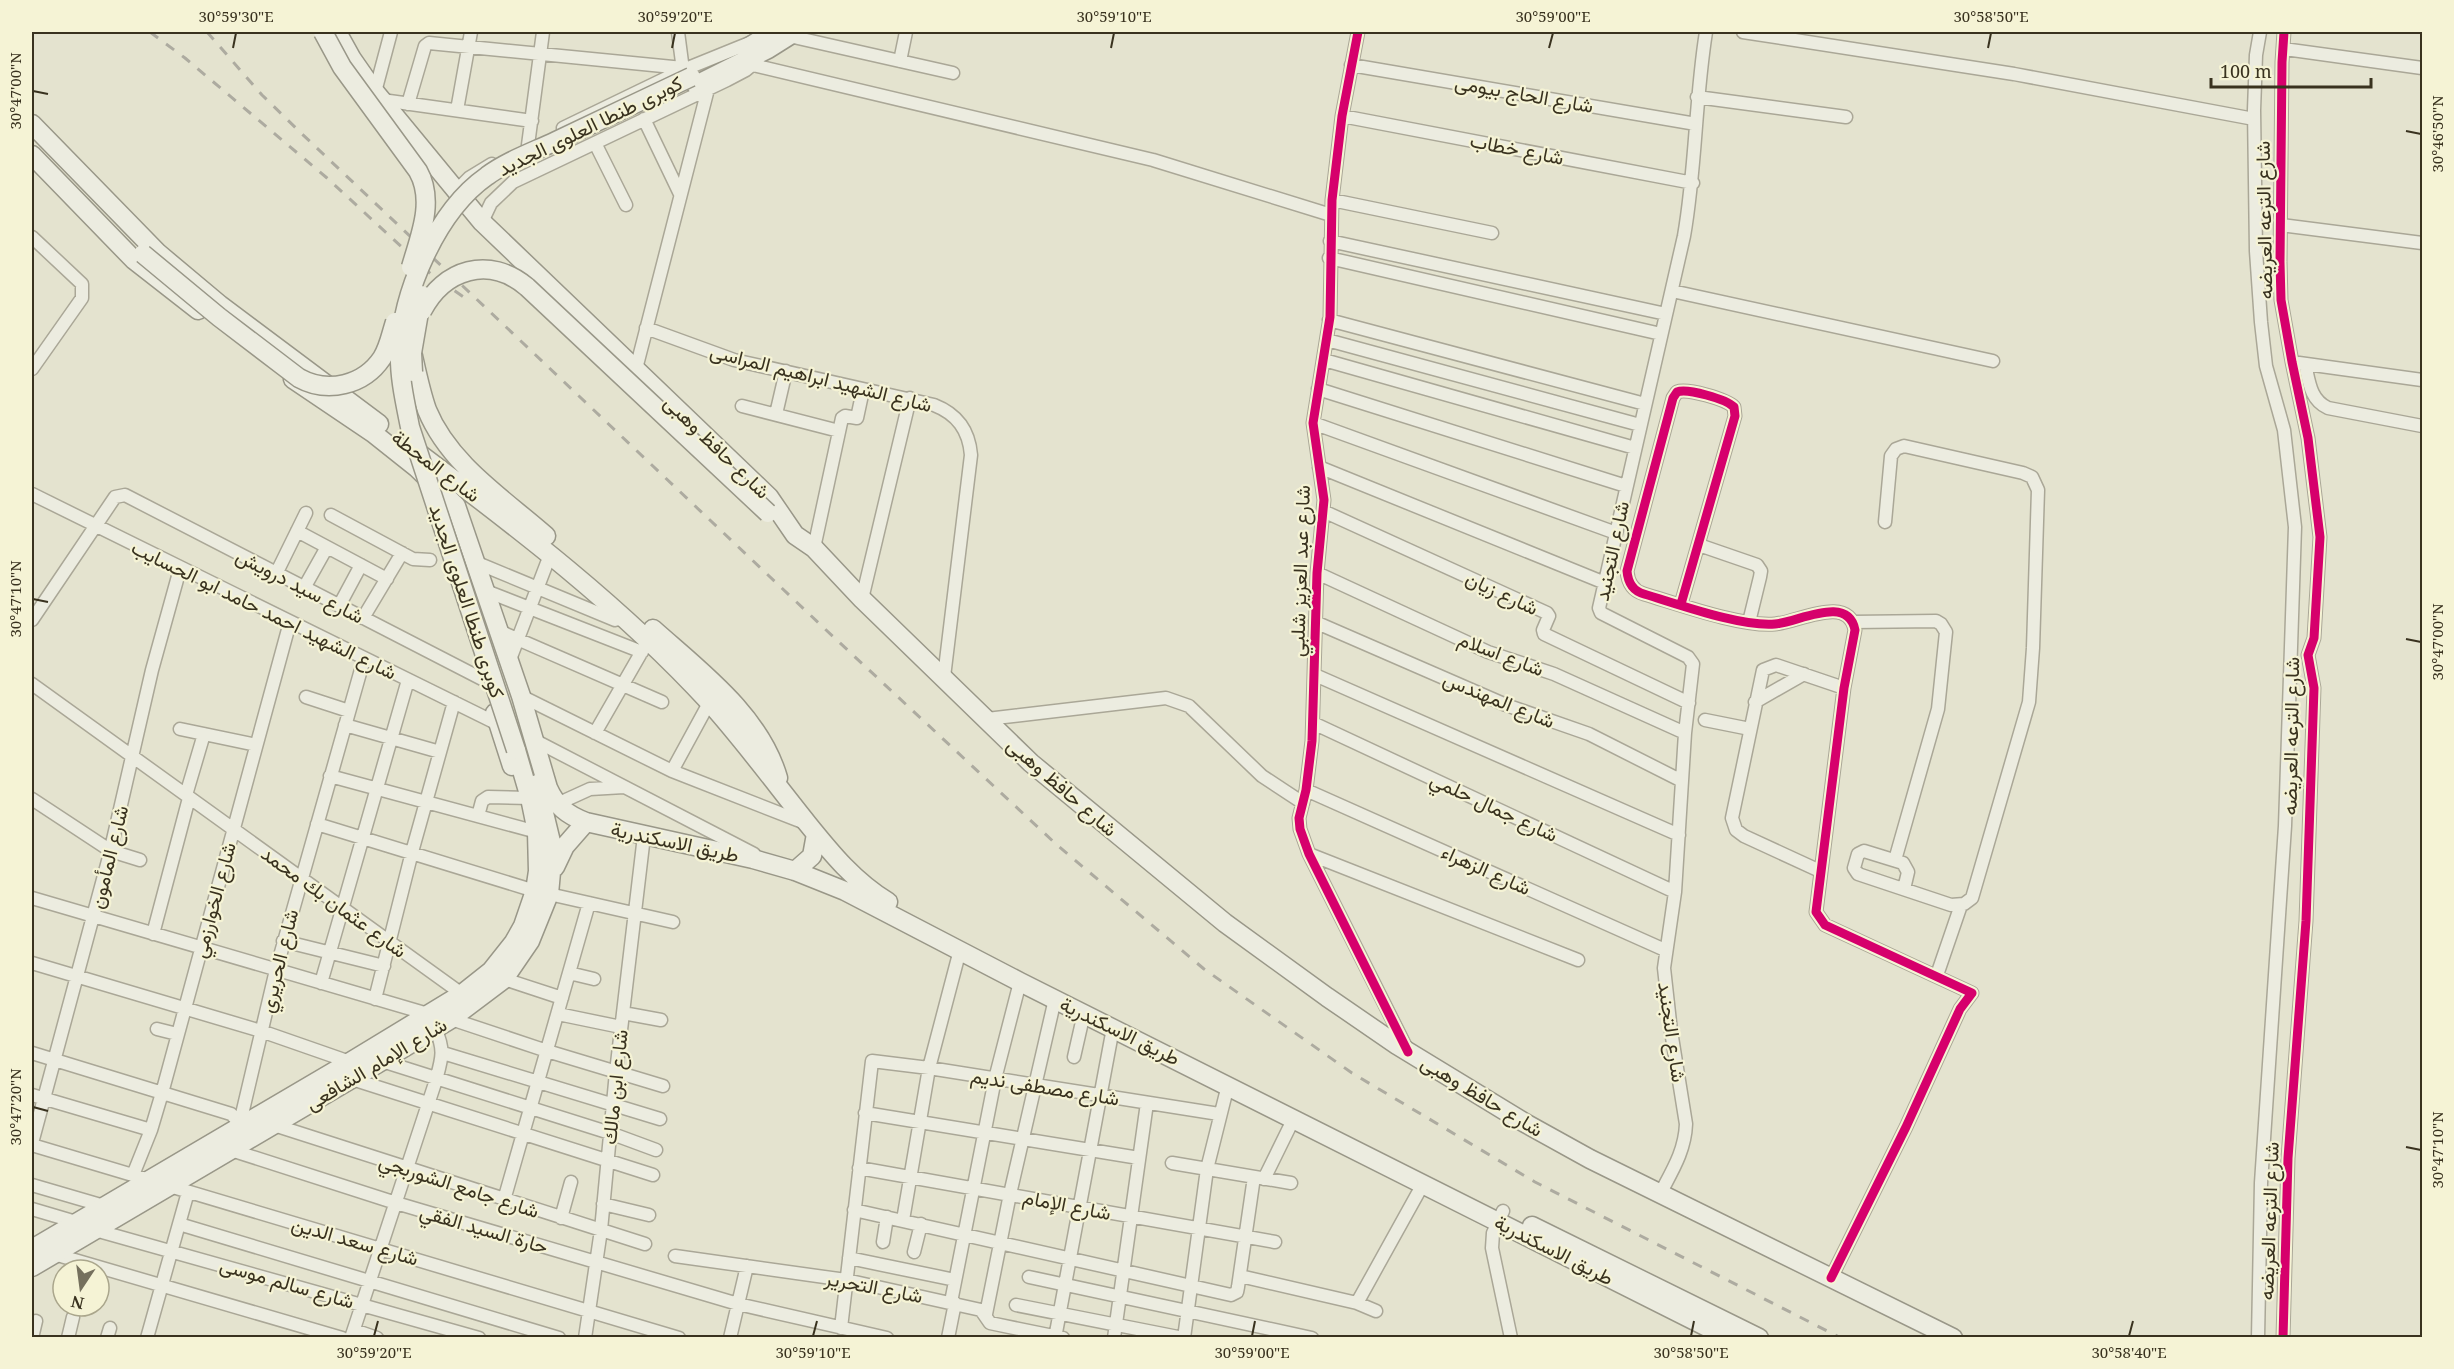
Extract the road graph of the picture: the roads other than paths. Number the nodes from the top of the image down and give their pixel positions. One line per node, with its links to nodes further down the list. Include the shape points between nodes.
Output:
1 (323, 32): 34 (main road, bridge, via 342,67 418,171 426,192 422,225 388,344 372,369 346,384 306,382 219,317 143,254)
2 (337, 32): 23 (main road, شارع حافظ وهبى)
3 (391, 32): 23 (street)
4 (471, 32): 14 (street)
5 (543, 32): 16 (street)
6 (678, 32): 22 (street)
7 (906, 32): 17 (street)
8 (1358, 32): 19 (street, شارع عبد العزيز شلبي)
9 (1706, 32): 24 (street, شارع التجنيد)
10 (1743, 32): 30 (street, via 2014,74)
11 (2260, 32): 30 (street, شارع الترعه العريضه)
12 (2284, 32): 15 (street, شارع الترعه العريضه)
13 (777, 37): 17 (street); 18 (street); 22 (main road, كوبرى طنطا العلوى الجديد)
14 (468, 47): 16 (street); 25 (street, via 425,46); 26 (street)
15 (2284, 49): 20 (street); 45 (street, شارع الترعه العريضه)
16 (540, 54): 22 (street); 31 (street)
17 (900, 61): 21 (street)
18 (753, 64): 22 (street); 43 (street, via 1153,160)
19 (1351, 65): 27 (street, شارع عبد العزيز شلبي); 33 (street, شارع الحاج بيومى)
20 (2422, 68)
21 (953, 73)
22 (692, 78): 29 (street); 36 (street); 40 (street); 54 (main road, كوبرى طنطا العلوى الجديد, bridge, via 515,171 483,192 459,219 436,255); 154 (main road, كوبرى طنطا العلوى الجديد, bridge, via 487,176 459,203 441,228 409,298 400,352 410,427)
23 (379, 96): 25 (street); 39 (main road, شارع حافظ وهبى)
24 (1697, 97): 28 (street); 33 (street, شارع التجنيد)
25 (408, 104): 26 (street)
26 (457, 110): 31 (street)
27 (1342, 116): 38 (street, شارع خطاب); 41 (street, شارع عبد العزيز شلبي)
28 (1846, 117)
29 (644, 119): 35 (street); 40 (street)
30 (2254, 119): 123 (street, شارع الترعه العريضه, via 2260,322 2266,366 2284,430 2295,511)
31 (531, 121): 36 (street)
32 (32, 124): 81 (main road, شارع المحطة, via 158,253 220,305)
33 (1696, 124): 38 (street, شارع التجنيد)
34 (32, 140)
35 (595, 143): 42 (street); 44 (street, via 513,182 491,203)
36 (528, 145): 39 (street, via 475,173)
37 (32, 155): 79 (main road, شارع المحطة, via 141,266)
38 (1693, 183): 51 (street, شارع التجنيد)
39 (456, 190): 44 (main road, شارع حافظ وهبى)
40 (680, 194): 55 (street)
41 (1332, 200): 43 (street, شارع عبد العزيز شلبي); 46 (street)
42 (626, 204)
43 (1331, 214): 48 (street, شارع عبد العزيز شلبي)
44 (482, 222): 64 (main road, شارع حافظ وهبى)
45 (2281, 225): 49 (street); 61 (street, شارع الترعه العريضه, via 2282,300)
46 (1492, 233)
47 (32, 237): 63 (street, via 82,284 84,294)
48 (1330, 241): 50 (street, شارع عبد العزيز شلبي); 52 (street)
49 (2422, 243)
50 (1329, 258): 53 (street, شارع عبد العزيز شلبي); 56 (street)
51 (1672, 291): 52 (street, شارع التجنيد); 60 (street)
52 (1666, 314): 56 (street, شارع التجنيد)
53 (1329, 320): 57 (street, شارع عبد العزيز شلبي); 70 (street)
54 (417, 324): 58 (main road, كوبرى طنطا العلوى الجديد, bridge); 91 (main road, bridge, via 431,296 456,276 488,269 512,275)
55 (646, 328): 64 (street); 65 (street, شارع الشهيد ابراهيم المراسى, via 734,360)
56 (1662, 334): 70 (street, شارع التجنيد)
57 (1327, 340): 59 (street, شارع عبد العزيز شلبي); 74 (street)
58 (412, 354): 154 (main road, كوبرى طنطا العلوى الجديد, bridge, via 414,393 425,436); 163 (main road, bridge, via 427,410 448,446 479,478 726,695 760,737)
59 (1324, 360): 68 (street, شارع عبد العزيز شلبي); 77 (street)
60 (1993, 361)
61 (2292, 362): 62 (street); 124 (street, شارع الترعه العريضه, via 2308,438 2320,537 2314,638)
62 (2305, 364): 66 (street); 75 (street, via 2320,405)
63 (32, 369)
64 (636, 369): 91 (main road, شارع حافظ وهبى, via 769,497)
65 (786, 371): 67 (street, شارع الشهيد ابراهيم المراسى); 72 (street)
66 (2422, 380)
67 (863, 390): 69 (street, شارع الشهيد ابراهيم المراسى); 76 (street, via 857,418 843,417)
68 (1318, 390): 73 (street, شارع عبد العزيز شلبي); 80 (street)
69 (910, 398): 108 (street); 128 (street, شارع الشهيد ابراهيم المراسى, via 953,416 966,434 970,455)
70 (1645, 404): 74 (street, شارع التجنيد)
71 (742, 406): 72 (street)
72 (776, 414): 76 (street)
73 (1313, 423): 78 (street, شارع عبد العزيز شلبي); 90 (street)
74 (1640, 425): 77 (street, شارع التجنيد)
75 (2422, 426)
76 (839, 431): 94 (street)
77 (1635, 448): 80 (street, شارع التجنيد)
78 (1319, 467): 84 (street, شارع عبد العزيز شلبي); 104 (street)
79 (417, 468): 83 (main road, شارع المحطة); 130 (main road, شارع الإمام الشافعى)
80 (1626, 486): 90 (street, شارع التجنيد)
81 (470, 491): 83 (main road); 96 (main road, شارع المحطة)
82 (32, 494): 88 (street, شارع الشهيد احمد حامد ابو الحسايب)
83 (456, 506): 98 (main road)
84 (1323, 511): 101 (street, شارع عبد العزيز شلبي); 140 (street, شارع زيان, via 1547,613 1544,634)
85 (306, 513): 89 (street)
86 (331, 515): 95 (street)
87 (1885, 522): 194 (street, via 1891,456 1904,446 2023,473 2032,477 2038,490 2029,702 1972,898)
88 (95, 527): 100 (street, شارع الشهيد احمد حامد ابو الحسايب); 102 (street, شارع سيد درويش, via 115,497 128,496); 114 (street)
89 (297, 531): 93 (street); 102 (street)
90 (1616, 532): 104 (street, شارع التجنيد)
91 (795, 535): 94 (main road, شارع حافظ وهبى)
92 (1700, 545): 109 (street); 109 (street, via 1735,412 1726,401 1681,390 1673,398 1627,571 1629,582 1639,593); 117 (street, via 1757,565 1761,571)
93 (327, 547): 99 (street); 105 (street)
94 (814, 548): 108 (main road, شارع حافظ وهبى)
95 (402, 553): 97 (street, via 418,561); 103 (street)
96 (550, 555): 106 (street); 113 (main road, شارع المحطة)
97 (430, 560)
98 (475, 562): 106 (street); 107 (main road)
99 (361, 565): 103 (street); 110 (street)
100 (180, 569): 115 (street, شارع الشهيد احمد حامد ابو الحسايب); 156 (street, شارع المأمون)
101 (1317, 573): 116 (street, شارع عبد العزيز شلبي); 150 (street, شارع اسلام, via 1488,652 1554,674)
102 (276, 574): 105 (street, شارع سيد درويش)
103 (387, 579): 112 (street)
104 (1605, 583): 140 (street, شارع التجنيد, via 1599,605 1602,613 1692,662)
105 (304, 588): 110 (street, شارع سيد درويش)
106 (537, 589): 111 (street); 113 (street, via 615,620)
107 (486, 591): 111 (street); 119 (main road)
108 (862, 599): 128 (main road, شارع حافظ وهبى)
109 (1681, 604): 117 (street)
110 (339, 606): 112 (street, شارع سيد درويش)
111 (530, 608): 120 (street); 121 (street)
112 (363, 618): 130 (street, شارع سيد درويش)
113 (624, 618): 121 (main road, شارع المحطة)
114 (32, 620)
115 (290, 622): 122 (street, شارع الشهيد احمد حامد ابو الحسايب); 153 (street, شارع الخوارزمي)
116 (1316, 622): 127 (street, شارع عبد العزيز شلبي); 159 (street, شارع المهندس, via 1506,705 1589,734)
117 (1749, 622): 118 (street, via 1784,623 1840,611)
118 (1853, 622): 133 (street, via 1855,630); 183 (street, via 1936,621 1946,632 1938,709)
119 (499, 631): 120 (street); 125 (main road)
120 (519, 639): 125 (street); 132 (street)
121 (645, 646): 132 (street); 139 (main road, شارع المحطة)
122 (364, 659): 129 (street, شارع الشهيد احمد حامد ابو الحسايب); 141 (street, شارع الحريري)
123 (2291, 659): 124 (street); 371 (street, شارع الترعه العريضه, via 2285,826 2261,1183)
124 (2309, 660): 372 (street, شارع الترعه العريضه, via 2314,688 2306,921 2288,1158)
125 (509, 662): 134 (main road)
126 (1804, 674): 133 (street); 138 (street); 138 (street, via 1776,664 1766,668 1760,676)
127 (1315, 675): 144 (street, شارع عبد العزيز شلبي); 176 (street)
128 (944, 677): 142 (main road, شارع حافظ وهبى)
129 (408, 680): 136 (street, شارع الشهيد احمد حامد ابو الحسايب); 152 (street)
130 (484, 680): 145 (main road, شارع الإمام الشافعى)
131 (32, 684): 156 (street, شارع عثمان بك محمد)
132 (623, 685): 137 (street); 149 (street)
133 (1844, 688): 186 (street)
134 (520, 696): 149 (street); 154 (main road)
135 (306, 697): 141 (street)
136 (454, 702): 145 (street, شارع الشهيد احمد حامد ابو الحسايب); 155 (street)
137 (662, 702)
138 (1755, 702): 148 (street)
139 (709, 703): 157 (street); 163 (main road, شارع المحطة)
140 (1689, 703): 150 (street, شارع التجنيد)
141 (349, 711): 146 (street, شارع الحريري)
142 (987, 719): 168 (street, via 1166,698 1189,706 1262,776); 233 (main road, شارع حافظ وهبى, via 1031,763 1200,904)
143 (1705, 720): 148 (street)
144 (1313, 723): 162 (street, شارع عبد العزيز شلبي); 191 (street, شارع جمال حلمي)
145 (498, 724): 165 (main road, شارع الإمام الشافعى, via 516,776)
146 (345, 725): 152 (street); 158 (street, شارع الحريري)
147 (180, 729): 151 (street)
148 (1750, 729): 186 (street, via 1732,818 1734,825 1744,836)
149 (595, 733): 157 (street)
150 (1685, 733): 159 (street, شارع التجنيد)
151 (204, 734): 153 (street); 164 (street)
152 (391, 738): 155 (street); 161 (street)
153 (256, 745): 173 (street, شارع الخوارزمي)
154 (525, 746): 160 (street); 165 (main road, شارع الإمام الشافعى); 169 (main road); 187 (main road, شارع الإمام الشافعى, via 550,832)
155 (440, 752): 167 (street)
156 (133, 758): 164 (street, شارع عثمان بك محمد); 179 (street, شارع المأمون)
157 (672, 771): 174 (street)
158 (330, 776): 161 (street); 172 (street, شارع الحريري)
159 (1682, 781): 176 (street, شارع التجنيد)
160 (627, 787): 169 (street, via 590,789); 184 (street)
161 (377, 789): 167 (street); 178 (street)
162 (1306, 790): 168 (street, شارع عبد العزيز شلبي); 204 (street, شارع الزهراء)
163 (781, 791): 174 (main road, شارع المحطة)
164 (188, 797): 173 (street, شارع عثمان بك محمد); 199 (street)
165 (530, 798): 170 (street, via 488,797 482,801); 175 (main road, شارع الإمام الشافعى)
166 (32, 799): 179 (street)
167 (426, 802): 170 (street); 180 (street)
168 (1303, 803): 181 (street, شارع عبد العزيز شلبي, via 1300,829)
169 (557, 804): 171 (main road, طريق الاسكندرية)
170 (478, 816): 175 (street)
171 (586, 822): 177 (main road, طريق الاسكندرية); 187 (main road, via 565,846)
172 (316, 824): 178 (street); 188 (street, شارع الحريري)
173 (233, 830): 188 (street, شارع عثمان بك محمد); 202 (street, شارع الخوارزمي)
174 (812, 830): 185 (main road, via 815,850); 300 (main road, طريق الاسكندرية, via 844,868 889,903)
175 (537, 832): 190 (main road, شارع الإمام الشافعى)
176 (1679, 835): 191 (street, شارع التجنيد)
177 (644, 836): 184 (main road, طريق الاسكندرية); 196 (street, شارع ابن مالك)
178 (363, 838): 180 (street); 195 (street)
179 (111, 851): 182 (street); 197 (street, شارع المأمون)
180 (412, 852): 190 (street); 201 (street)
181 (1309, 854): 206 (street); 233 (street, شارع عبد العزيز شلبي)
182 (140, 860)
183 (1895, 860): 189 (street, via 1907,868); 189 (street, via 1862,852 1854,870)
184 (772, 864): 185 (main road, طريق الاسكندرية)
185 (795, 871): 203 (main road, طريق الاسكندرية, via 845,891)
186 (1820, 871): 211 (street, via 1815,907 1817,917 1825,925)
187 (552, 874): 190 (main road, شارع الإمام الشافعى)
188 (301, 878): 195 (street, شارع عثمان بك محمد); 200 (street, شارع الحريري)
189 (1904, 889): 194 (street)
190 (542, 892): 193 (street); 213 (main road, شارع الإمام الشافعى, via 530,941); 217 (main road, شارع الإمام الشافعى, via 509,950 491,971)
191 (1675, 892): 204 (street, شارع التجنيد)
192 (32, 898): 197 (street)
193 (590, 903): 196 (street); 210 (street)
194 (1961, 905): 211 (street)
195 (342, 908): 201 (street, شارع عثمان بك محمد); 205 (street)
196 (634, 913): 198 (street); 222 (street, شارع ابن مالك)
197 (94, 916): 199 (street); 212 (street, شارع المأمون)
198 (673, 922)
199 (153, 934): 202 (street)
200 (284, 941): 205 (street); 209 (street, شارع الحريري)
201 (390, 942): 208 (street); 217 (street, شارع عثمان بك محمد)
202 (201, 948): 209 (street); 221 (street, شارع الخوارزمي)
203 (960, 950): 215 (main road, طريق الاسكندرية); 239 (street)
204 (1665, 950): 289 (street, شارع التجنيد, via 1667,1001 1686,1124 1683,1150)
205 (330, 953): 208 (street); 216 (street)
206 (1578, 960)
207 (32, 963): 212 (street)
208 (384, 966): 219 (street)
209 (276, 970): 216 (street); 230 (street, شارع الحريري)
210 (569, 973): 214 (street); 218 (street)
211 (1937, 975): 328 (street, via 1972,993 1960,1009)
212 (77, 977): 221 (street); 237 (street, شارع المأمون)
213 (504, 979): 218 (street); 226 (main road, شارع الإمام الشافعى)
214 (594, 979)
215 (1020, 982): 220 (main road, طريق الاسكندرية); 242 (street)
216 (321, 983): 219 (street)
217 (462, 994): 226 (main road, شارع الإمام الشافعى)
218 (562, 998): 224 (street)
219 (375, 999): 226 (street)
220 (1055, 999): 223 (main road, طريق الاسكندرية); 245 (street)
221 (184, 1009): 230 (street); 231 (street, شارع الخوارزمي)
222 (623, 1013): 225 (street); 227 (street, شارع ابن مالك)
223 (1084, 1013): 228 (main road, طريق الاسكندرية); 236 (street)
224 (558, 1014): 227 (street); 232 (street)
225 (662, 1020)
226 (438, 1021): 232 (street); 235 (street); 238 (main road, شارع الإمام الشافعى); 240 (main road, شارع الإمام الشافعى)
227 (621, 1027): 241 (street, شارع ابن مالك)
228 (1113, 1028): 246 (main road, طريق الاسكندرية); 249 (street)
229 (157, 1029): 231 (street)
230 (261, 1031): 240 (street); 261 (street, شارع الحريري)
231 (177, 1034): 248 (street, شارع الخوارزمي)
232 (547, 1051): 241 (street); 244 (street)
233 (1408, 1052): 289 (main road, شارع حافظ وهبى, via 1525,1123)
234 (32, 1053): 237 (street)
235 (443, 1053): 243 (street); 244 (street)
236 (1074, 1058)
237 (54, 1060): 248 (street); 250 (street, شارع المأمون)
238 (382, 1061): 240 (main road, شارع الإمام الشافعى); 243 (street)
239 (929, 1068): 242 (street, شارع مصطفى نديم); 255 (street, شارع مصطفى نديم, via 870,1062); 259 (street)
240 (351, 1071): 252 (street); 260 (main road, شارع الإمام الشافعى); 261 (main road, شارع الإمام الشافعى)
241 (616, 1072): 247 (street); 253 (street, شارع ابن مالك)
242 (995, 1079): 245 (street, شارع مصطفى نديم); 264 (street)
243 (436, 1080): 252 (street); 254 (street)
244 (538, 1082): 253 (street); 254 (street)
245 (1034, 1085): 249 (street, شارع مصطفى نديم); 266 (street)
246 (1228, 1085): 256 (street); 257 (main road, طريق الاسكندرية)
247 (663, 1086)
248 (162, 1093): 261 (street, via 231,1114); 262 (street, شارع الخوارزمي)
249 (1099, 1095): 251 (street, شارع مصطفى نديم); 270 (street)
250 (38, 1097): 262 (street); 267 (street, شارع المأمون)
251 (1147, 1103): 256 (street, شارع مصطفى نديم); 271 (street)
252 (427, 1105): 265 (street); 275 (street)
253 (613, 1105): 258 (street); 263 (street, شارع ابن مالك)
254 (530, 1109): 263 (street); 265 (street)
255 (865, 1113): 259 (street); 274 (street)
256 (1219, 1114): 276 (street)
257 (1294, 1118): 280 (street); 283 (main road, طريق الاسكندرية)
258 (660, 1119)
259 (919, 1121): 264 (street); 278 (street)
260 (274, 1125): 268 (main road, شارع الإمام الشافعى); 275 (street, شارع جامع الشوربجي)
261 (239, 1127): 279 (main road, شارع الإمام الشافعى)
262 (151, 1131): 279 (street, شارع الخوارزمي)
263 (610, 1133): 269 (street); 272 (street, شارع ابن مالك)
264 (984, 1133): 266 (street); 286 (street)
265 (523, 1135): 272 (street); 290 (street)
266 (1022, 1139): 270 (street); 288 (street)
267 (32, 1144): 279 (street, شارع سعد الدين)
268 (231, 1150): 285 (main road, شارع الإمام الشافعى); 291 (street, حارة السيد الفقي)
269 (656, 1150)
270 (1089, 1150): 271 (street); 294 (street)
271 (1139, 1158): 299 (street)
272 (608, 1161): 277 (street); 292 (street, شارع ابن مالك)
273 (1172, 1163): 276 (street)
274 (859, 1168): 278 (street, شارع الإمام); 296 (street)
275 (407, 1169): 290 (street, شارع جامع الشوربجي); 291 (street)
276 (1207, 1169): 280 (street); 306 (street)
277 (653, 1175)
278 (910, 1176): 286 (street, شارع الإمام); 302 (street)
279 (140, 1178): 285 (street, شارع سعد الدين); 293 (main road, شارع الإمام الشافعى)
280 (1259, 1178): 282 (street); 310 (street)
281 (571, 1182): 301 (street)
282 (1291, 1183)
283 (1423, 1184): 300 (main road, طريق الاسكندرية); 337 (street)
284 (32, 1185): 293 (street)
285 (169, 1186): 287 (street, شارع سعد الدين); 307 (main road, شارع الإمام الشافعى)
286 (974, 1187): 288 (street, شارع الإمام); 309 (street)
287 (188, 1192): 304 (street); 316 (street, شارع سعد الدين)
288 (1010, 1194): 294 (street, شارع الإمام); 313 (street)
289 (1660, 1194): 328 (main road, شارع حافظ وهبى)
290 (504, 1200): 301 (street, شارع جامع الشوربجي)
291 (396, 1203): 316 (street); 322 (street, حارة السيد الفقي)
292 (603, 1204): 297 (street); 308 (street, شارع ابن مالك)
293 (104, 1206): 303 (main road, شارع الإمام الشافعى)
294 (1079, 1207): 299 (street, شارع الإمام); 321 (street)
295 (32, 1209): 303 (street)
296 (854, 1210): 298 (street); 320 (street)
297 (649, 1215)
298 (887, 1217): 302 (street); 311 (street)
299 (1131, 1217): 306 (street, شارع الإمام); 325 (street)
300 (1500, 1217): 367 (street, via 1492,1248); 368 (main road, طريق الاسكندرية); 369 (main road, طريق الاسكندرية)
301 (561, 1218): 308 (street, شارع جامع الشوربجي)
302 (903, 1220): 305 (street)
303 (76, 1222): 315 (main road, شارع الإمام الشافعى)
304 (178, 1224): 317 (street); 331 (street)
305 (921, 1224): 309 (street); 318 (street)
306 (1199, 1229): 310 (street, شارع الإمام); 334 (street)
307 (95, 1230): 315 (main road, شارع الإمام الشافعى); 317 (street, شارع سالم موسى)
308 (601, 1230): 314 (street, شارع جامع الشوربجي); 322 (street, شارع ابن مالك)
309 (964, 1235): 313 (street); 330 (street)
310 (1245, 1237): 312 (street, شارع الإمام); 326 (street)
311 (883, 1242)
312 (1275, 1242)
313 (1000, 1243): 321 (street); 345 (street)
314 (645, 1244)
315 (40, 1246): 324 (main road, شارع الإمام الشافعى); 333 (street)
316 (381, 1248): 331 (street); 341 (street, شارع سعد الدين)
317 (172, 1250): 333 (street); 338 (street, شارع سالم موسى)
318 (915, 1252)
319 (675, 1256): 323 (street, شارع التحرير)
320 (849, 1258): 329 (street); 330 (street)
321 (1070, 1259): 325 (street); 332 (street)
322 (597, 1261): 339 (street, حارة السيد الفقي); 341 (street, شارع ابن مالك)
323 (747, 1266): 329 (street, شارع التحرير); 339 (street)
324 (32, 1267)
325 (1124, 1271): 334 (street); 335 (street)
326 (1240, 1276): 334 (street, via 1238,1292 1231,1295); 337 (street)
327 (1029, 1277): 332 (street)
328 (1831, 1278): 370 (main road, شارع حافظ وهبى)
329 (846, 1280): 336 (street, شارع التحرير); 349 (street)
330 (955, 1280): 336 (street)
331 (369, 1283): 338 (street); 359 (street)
332 (1065, 1284): 335 (street); 344 (street)
333 (162, 1285): 355 (street); 356 (street)
334 (1191, 1286): 342 (street)
335 (1120, 1296): 342 (street); 348 (street)
336 (953, 1302): 345 (street, شارع التحرير); 364 (street)
337 (1357, 1303): 343 (street)
338 (362, 1304): 350 (street); 358 (street, شارع سالم موسى)
339 (738, 1304): 349 (street, حارة السيد الفقي); 362 (street)
340 (1016, 1305): 344 (street)
341 (590, 1310): 360 (street, شارع ابن مالك); 361 (street, شارع سعد الدين)
342 (1187, 1311): 352 (street); 366 (street)
343 (1376, 1311)
344 (1059, 1313): 348 (street); 351 (street)
345 (986, 1314): 351 (street, شارع التحرير, via 990,1323)
346 (73, 1318): 354 (street)
347 (36, 1321): 353 (street)
348 (1116, 1324): 352 (street); 365 (street)
349 (842, 1328): 363 (street, حارة السيد الفقي)
350 (352, 1334): 357 (street)
351 (1058, 1337)
352 (1186, 1337)
353 (32, 1338)
354 (68, 1338)
355 (147, 1338)
356 (342, 1338)
357 (377, 1338)
358 (480, 1338)
359 (558, 1338)
360 (585, 1338)
361 (679, 1338)
362 (730, 1338)
363 (887, 1338)
364 (948, 1338)
365 (1114, 1338)
366 (1312, 1338)
367 (1511, 1338)
368 (1729, 1338)
369 (1759, 1338)
370 (1953, 1338)
371 (2258, 1338)
372 (2283, 1338)

